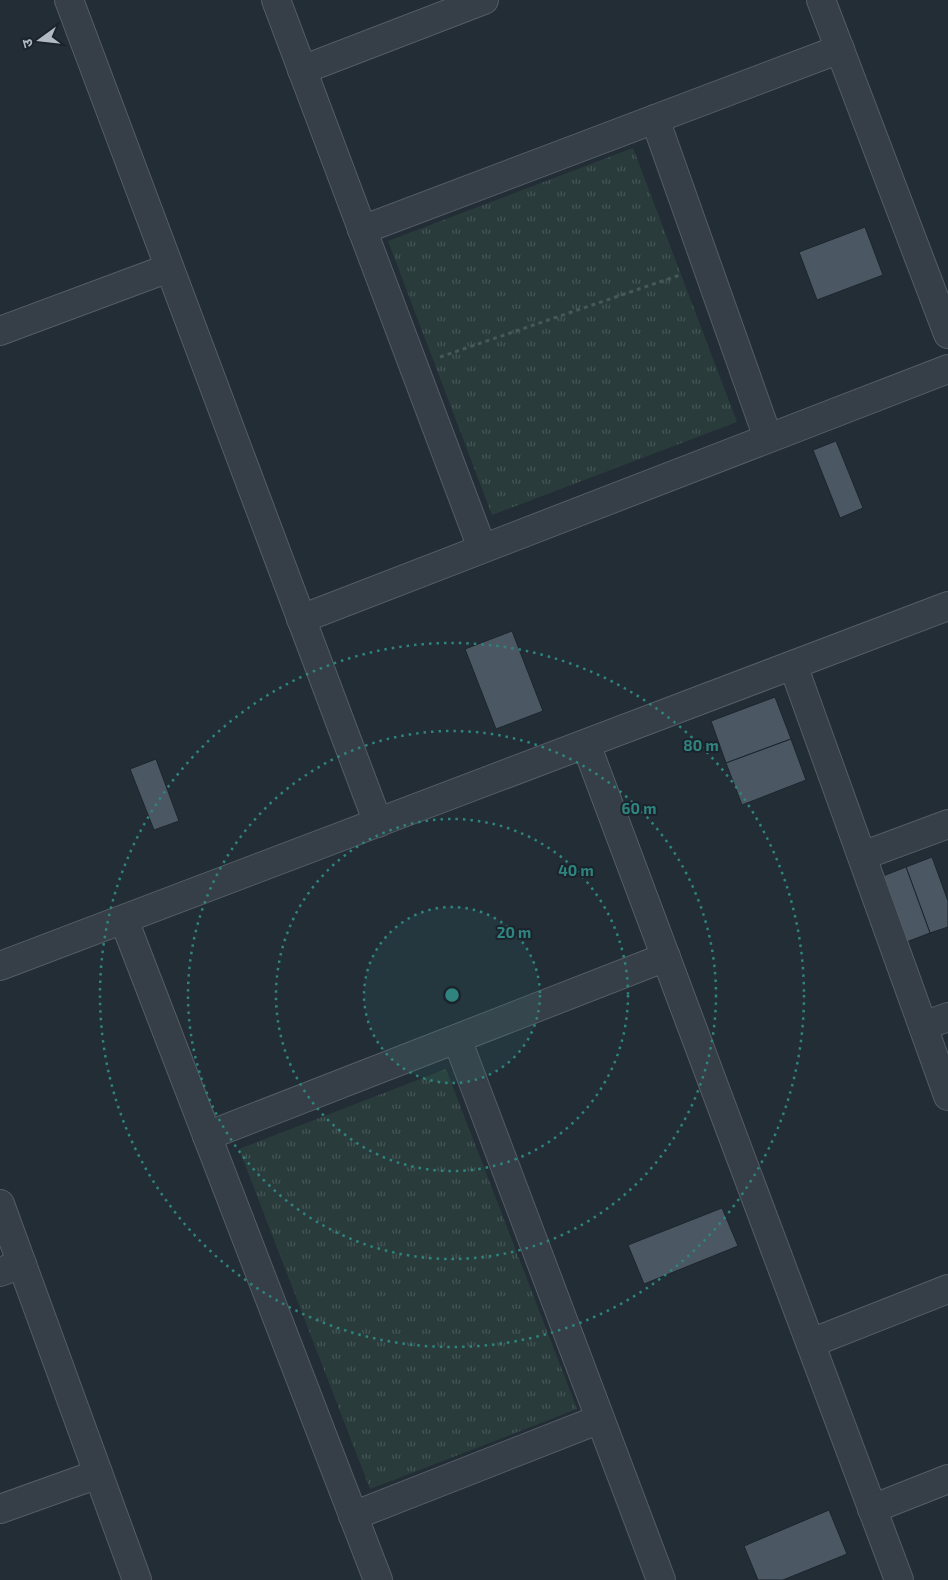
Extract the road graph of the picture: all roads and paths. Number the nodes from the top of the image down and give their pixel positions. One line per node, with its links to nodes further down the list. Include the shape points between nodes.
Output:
1 (69, 0): 10 (street)
2 (276, 0): 6 (street)
3 (484, 0): 6 (street)
4 (821, 0): 5 (street)
5 (840, 49): 7 (street); 12 (street)
6 (302, 70): 8 (street)
7 (655, 119): 8 (street); 9 (street)
8 (362, 230): 13 (street)
9 (707, 266): 13 (path); 15 (street)
10 (170, 268): 11 (street); 18 (street)
11 (0, 331)
12 (948, 334)
13 (414, 367): 16 (street)
14 (948, 368): 15 (street)
15 (768, 438): 16 (street)
16 (482, 548): 18 (street)
17 (948, 606): 19 (street)
18 (301, 619): 21 (street)
19 (793, 665): 20 (street); 23 (street)
20 (586, 744): 21 (street); 25 (street)
21 (378, 823): 24 (street)
22 (948, 824): 23 (street)
23 (862, 856): 28 (street)
24 (124, 920): 26 (street); 31 (street)
25 (666, 957): 29 (street); 35 (street)
26 (0, 966)
27 (948, 1017): 28 (street)
28 (923, 1026): 30 (street)
29 (457, 1039): 31 (street); 36 (street)
30 (948, 1096)
31 (207, 1136): 41 (street)
32 (0, 1204): 33 (street)
33 (11, 1268): 37 (street)
34 (948, 1289): 35 (street)
35 (811, 1343): 40 (street)
36 (600, 1419): 41 (street); 44 (street)
37 (98, 1474): 39 (street); 42 (street)
38 (948, 1479): 40 (street)
39 (0, 1509)
40 (872, 1509): 45 (street)
41 (354, 1516): 43 (street)
42 (137, 1580)
43 (378, 1580)
44 (661, 1580)
45 (899, 1580)

